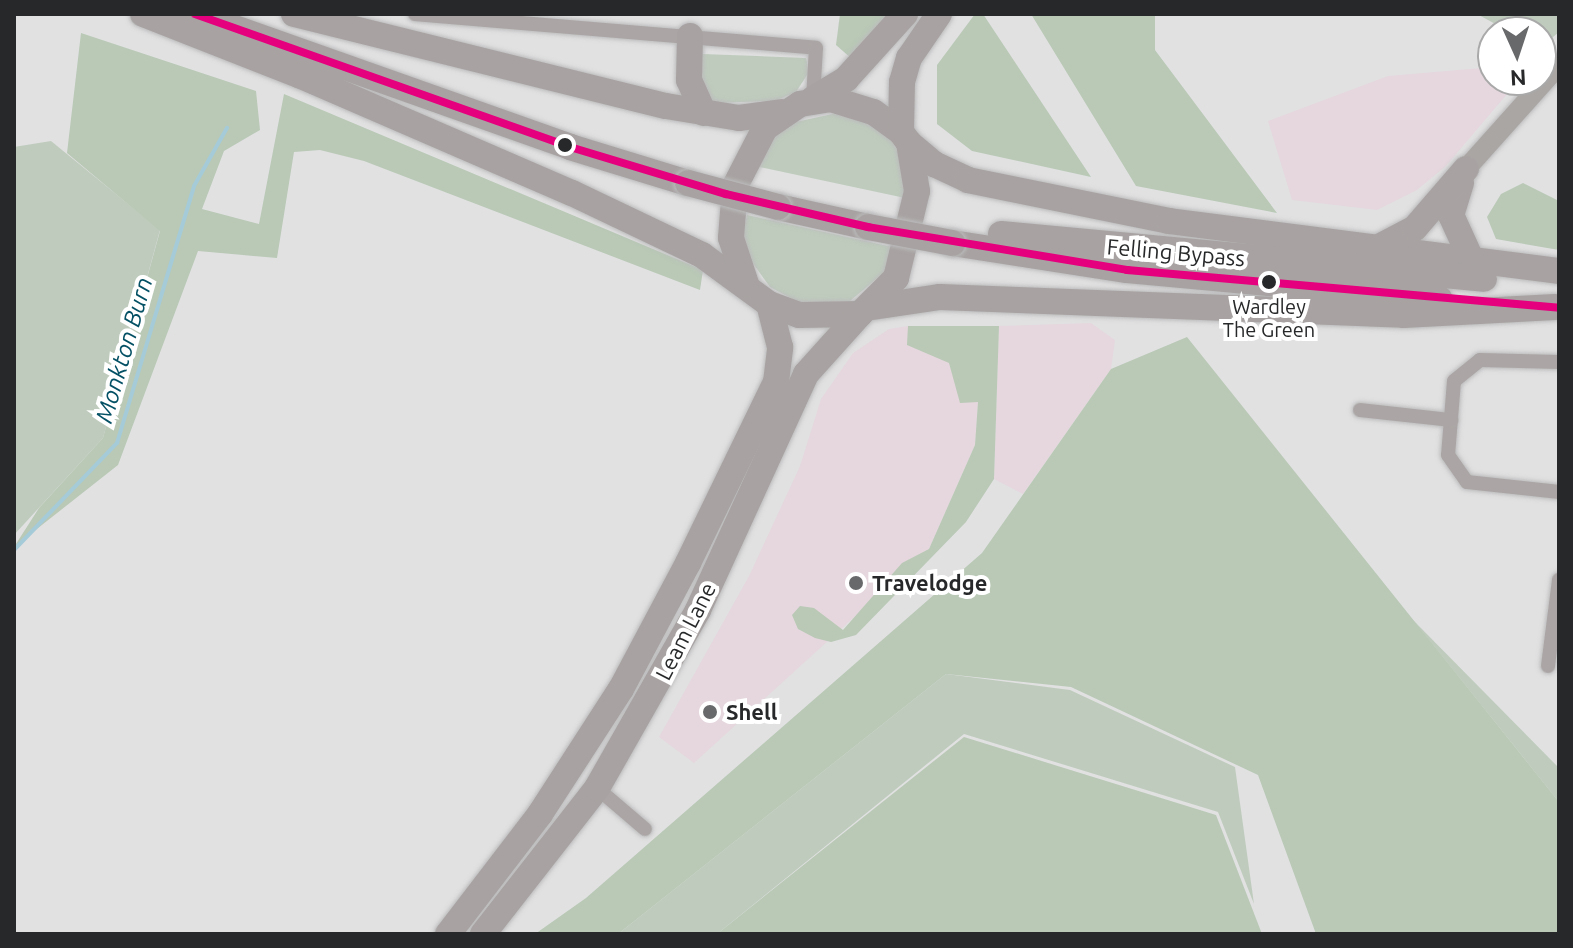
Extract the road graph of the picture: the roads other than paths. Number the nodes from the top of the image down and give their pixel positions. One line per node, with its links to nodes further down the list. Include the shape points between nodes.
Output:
1 (143, 14): 20 (highway, via 572,193 669,237)
2 (195, 14): 15 (highway, Felling Bypass, via 570,147)
3 (251, 14): 15 (highway, Felling Bypass)
4 (294, 14): 12 (highway)
5 (415, 14): 8 (street)
6 (905, 14): 10 (highway, via 846,79)
7 (939, 14): 13 (highway, via 909,58)
8 (690, 36): 10 (street, via 816,48); 12 (highway, via 689,80)
9 (1559, 65): 14 (main road)
10 (813, 99): 11 (highway); 13 (highway, via 857,105)
11 (787, 110): 12 (highway, via 739,118); 20 (highway, via 755,139 735,186 731,238)
12 (704, 113)
13 (905, 137): 17 (highway, via 955,176 1169,221); 23 (highway, via 917,191 912,228 896,278)
14 (1466, 169): 17 (highway, via 1415,228); 18 (highway, via 1451,215)
15 (690, 176): 16 (highway, Felling Bypass, bridge, via 953,235)
16 (1057, 250): 21 (highway, Felling Bypass, via 1196,255); 21 (highway, Felling Bypass, via 1212,279)
17 (1373, 250): 18 (highway)
18 (1472, 261): 19 (highway)
19 (1559, 271)
20 (746, 284): 22 (highway)
21 (1558, 300): 23 (highway, via 1404,315 940,297)
22 (769, 304): 23 (highway, via 816,317); 32 (highway, Leam Lane, via 780,347 773,395 688,563 597,727 540,814)
23 (866, 310): 30 (highway, Leam Lane, via 806,374 698,610)
24 (1559, 362): 26 (street, via 1480,360 1454,381)
25 (1360, 410): 26 (street)
26 (1451, 420): 27 (street, via 1448,455 1467,482)
27 (1559, 492)
28 (1559, 580): 29 (street)
29 (1548, 666)
30 (597, 788): 31 (street); 33 (highway, Leam Lane)
31 (645, 829)
32 (448, 934)
33 (483, 934)

